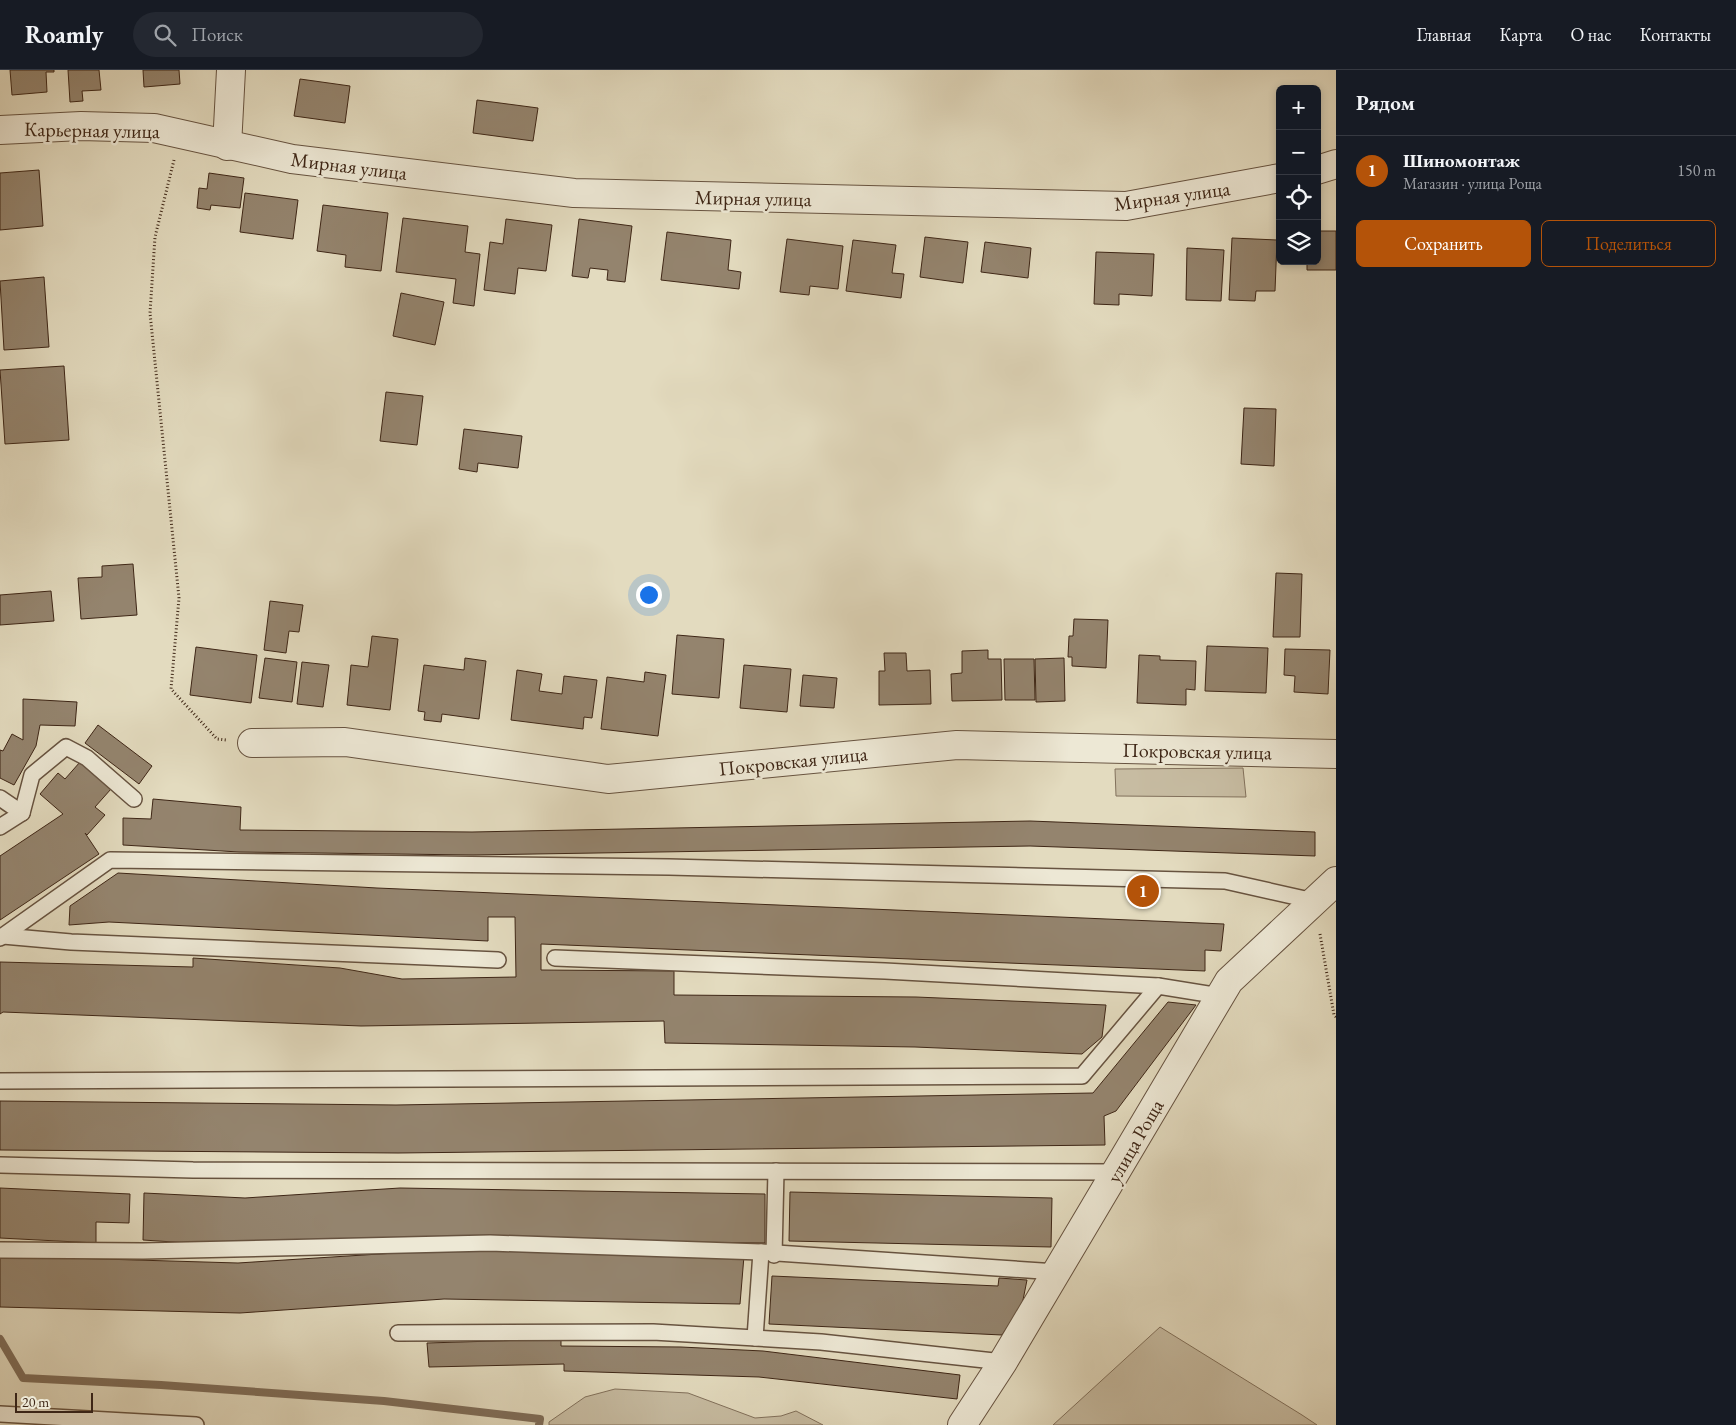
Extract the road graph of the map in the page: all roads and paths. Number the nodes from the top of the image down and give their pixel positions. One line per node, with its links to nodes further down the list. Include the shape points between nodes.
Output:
1 (231, 70): 4 (street)
2 (0, 130): 3 (street, Карьерная улица, via 81,126 154,128)
3 (191, 137): 4 (street, Карьерная улица); 8 (path, via 175,159 155,237 150,313 179,598 171,689 217,739)
4 (227, 146): 7 (street, Мирная улица, via 292,160 574,193 1126,206)
5 (1336, 164): 6 (street)
6 (1321, 169)
7 (1276, 179)
8 (252, 743): 9 (street, Покровская улица, via 345,742 608,779 957,745)
9 (1336, 754)
10 (0, 798): 12 (lane)
11 (134, 799): 12 (lane, via 88,758 66,747 32,775)
12 (22, 813): 13 (lane)
13 (0, 827)
14 (1336, 881): 15 (street, улица Роща)
15 (1314, 901): 16 (lane, via 1225,880 669,867 110,860); 20 (street, улица Роща, via 1229,981); 21 (path)
16 (2, 937): 18 (lane)
17 (555, 958): 19 (lane)
18 (498, 960)
19 (1158, 986): 20 (lane); 22 (lane, via 1082,1076)
20 (1220, 996): 25 (street, улица Роща)
21 (1336, 1017)
22 (0, 1081)
23 (0, 1165): 24 (lane, via 193,1170)
24 (776, 1171): 25 (lane); 27 (lane)
25 (1116, 1172): 28 (street, улица Роща)
26 (0, 1250): 27 (lane, via 153,1251 490,1243)
27 (768, 1254): 28 (lane); 30 (lane)
28 (1057, 1272): 31 (street, улица Роща)
29 (398, 1333): 30 (lane, via 652,1332)
30 (754, 1338): 31 (lane)
31 (1003, 1362): 34 (street, улица Роща)
32 (0, 1414): 33 (lane)
33 (196, 1425)
34 (962, 1425)

